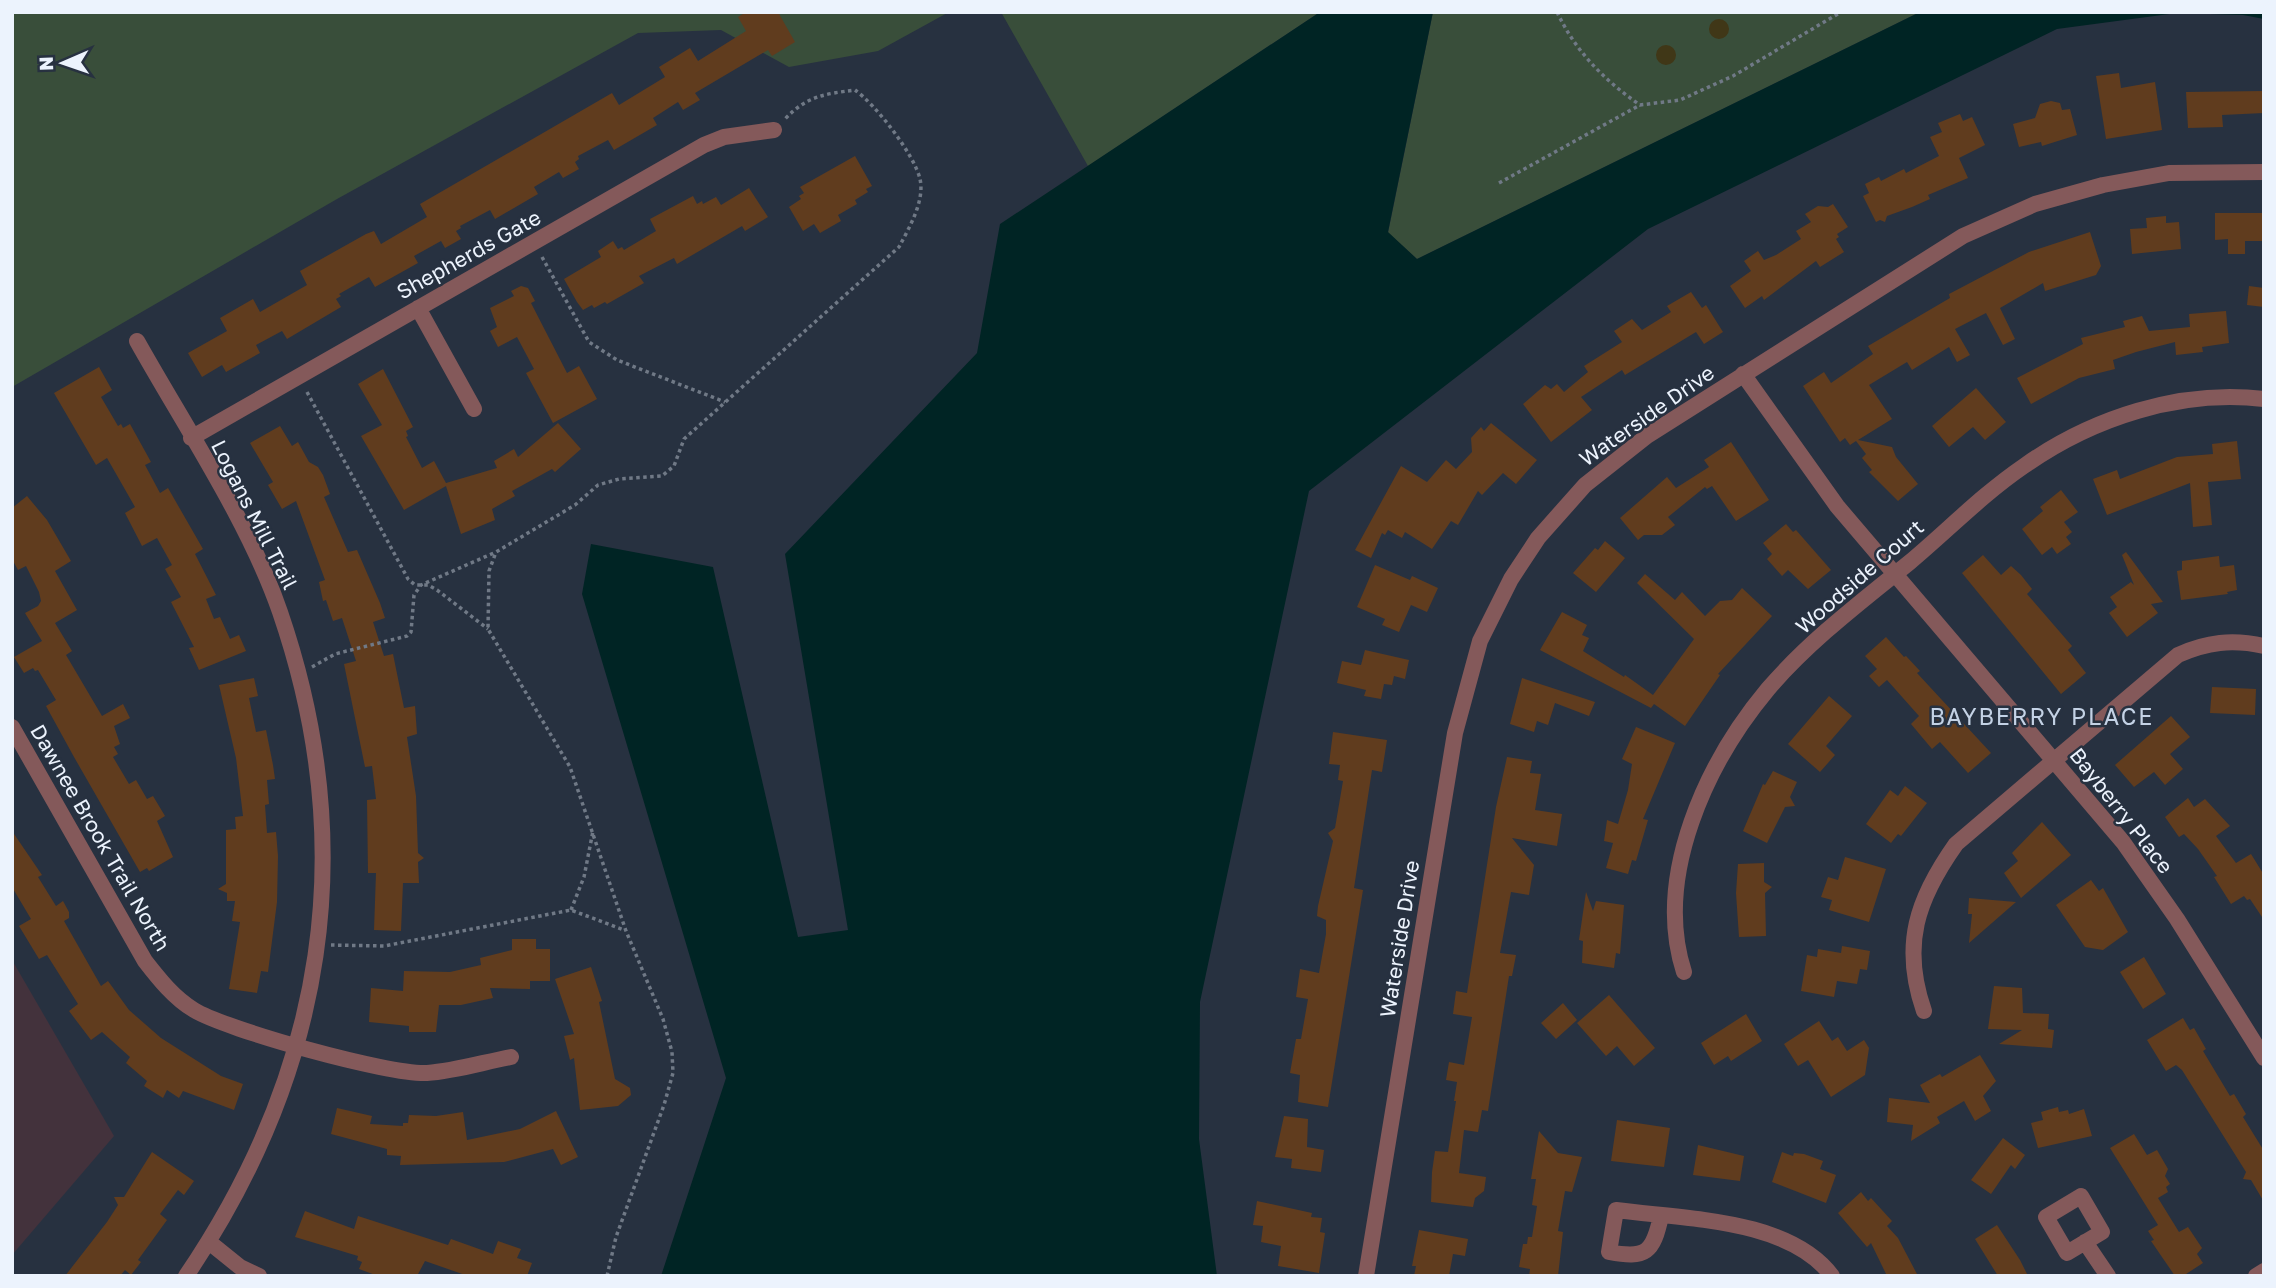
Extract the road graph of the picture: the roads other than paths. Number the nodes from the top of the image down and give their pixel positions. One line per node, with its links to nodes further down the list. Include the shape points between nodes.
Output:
1 (774, 130): 3 (street, Shepherds Gate, via 724,137 704,145)
2 (2264, 172): 5 (street, Waterside Drive, via 2169,173 2035,204 1963,236)
3 (418, 308): 7 (street); 8 (street, Shepherds Gate)
4 (137, 341): 8 (street, Logans Mill Trail)
5 (1743, 374): 9 (street, Bayberry Place, via 1838,506); 24 (street, Waterside Drive, via 1647,436 1585,485 1538,538 1480,641 1455,733)
6 (2264, 399): 9 (street, Woodside Court, via 2184,401 2091,428 2022,467)
7 (474, 409)
8 (191, 438): 15 (street, Logans Mill Trail, via 252,549 279,610 317,765 323,838 318,945)
9 (1895, 574): 12 (street, Bayberry Place); 13 (street, Woodside Court, via 1798,658 1768,690 1723,756 1690,831 1678,874 1675,928)
10 (2264, 646): 12 (street, via 2224,641 2178,655)
11 (12, 727): 15 (street, Dawnee Brook Trail North, via 145,961 166,987 215,1020)
12 (2054, 758): 14 (street, via 1956,844 1936,872 1924,896 1912,947 1913,973); 17 (street, Bayberry Place, via 2178,919)
13 (1684, 972)
14 (1924, 1011)
15 (297, 1044): 16 (street, Dawnee Brook Trail North, via 401,1072 441,1071); 19 (street, Logans Mill Trail, via 253,1164)
16 (511, 1057)
17 (2264, 1058)
18 (1661, 1216): 25 (street, via 1787,1239)
19 (209, 1242): 22 (street, Logans Mill Trail); 23 (street)
20 (2085, 1242): 26 (street)
21 (2264, 1271): 27 (street)
22 (186, 1276)
23 (259, 1276)
24 (1366, 1276)
25 (1832, 1276)
26 (2108, 1276)
27 (2256, 1276)

